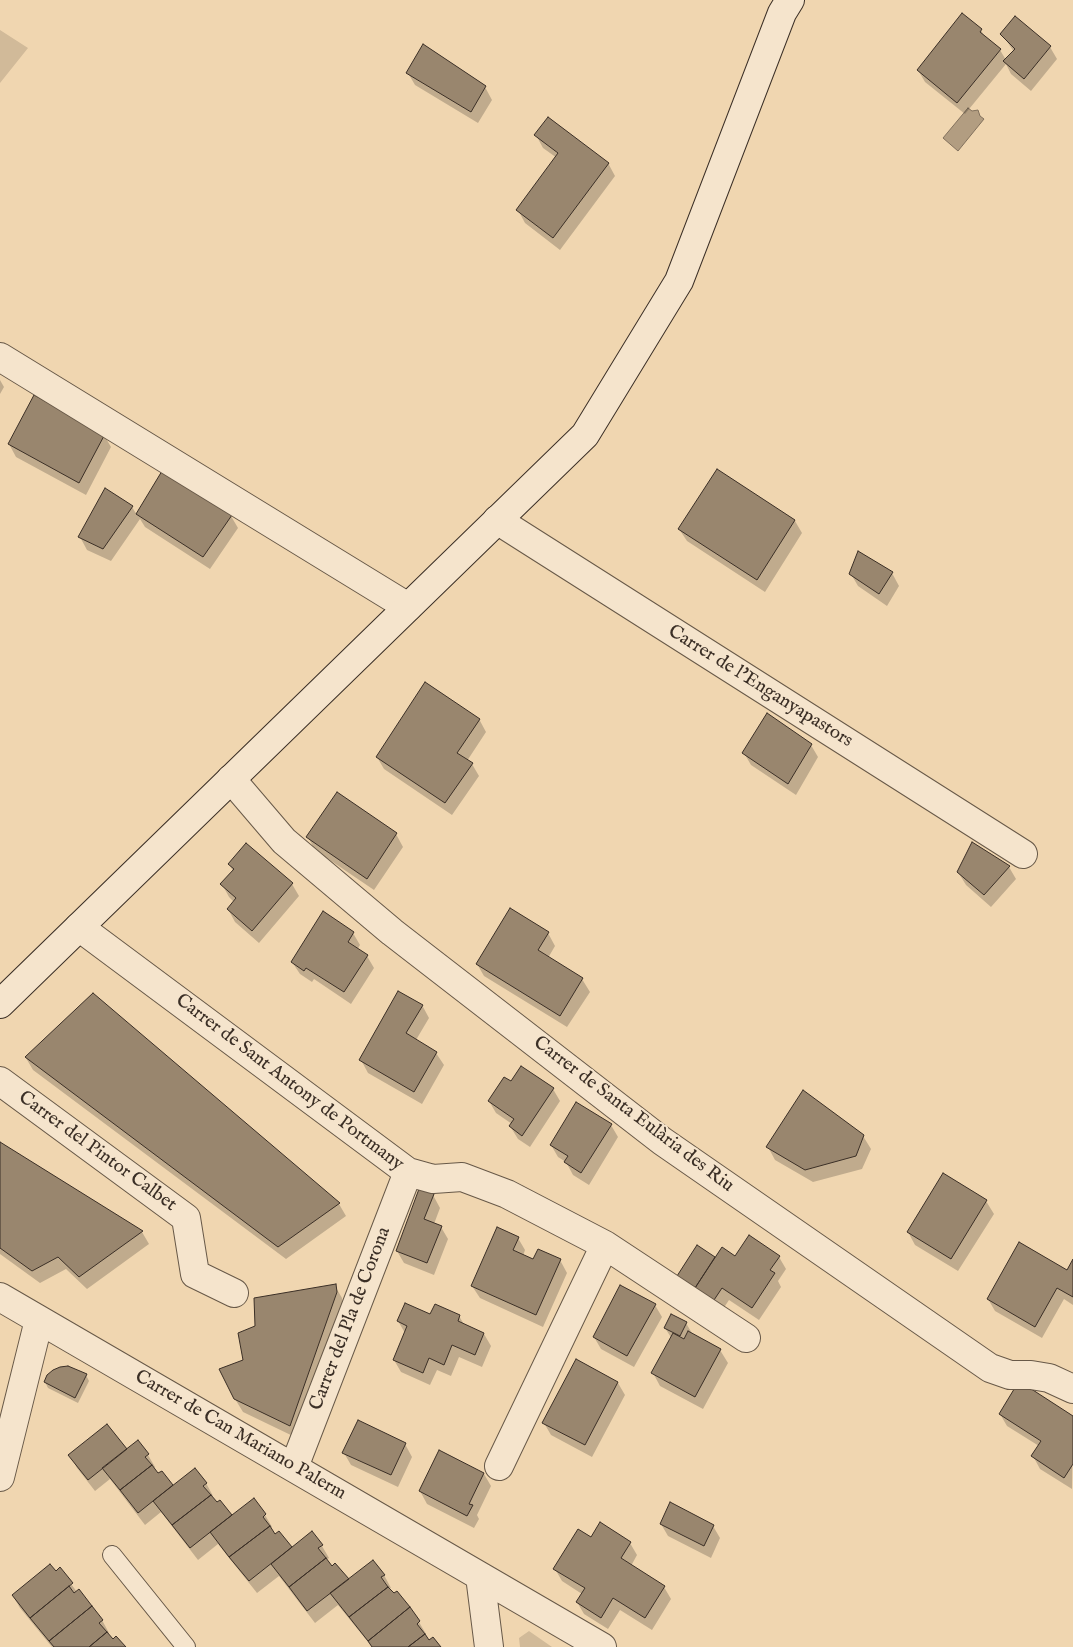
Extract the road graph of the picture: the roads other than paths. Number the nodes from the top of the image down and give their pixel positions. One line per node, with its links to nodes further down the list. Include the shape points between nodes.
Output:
1 (790, 0): 3 (street, via 782,13 679,281 585,435)
2 (0, 357): 4 (street)
3 (497, 520): 4 (street); 6 (street, Carrer de l'Enganyapastors)
4 (408, 607): 5 (street)
5 (231, 779): 7 (street); 16 (street, Carrer de Santa Eulària des Riu, via 284,841 392,932 662,1141 990,1368 1010,1375 1048,1378)
6 (1023, 854)
7 (79, 927): 8 (street); 10 (street, Carrer de Sant Antony de Portmany)
8 (0, 1004)
9 (0, 1081): 12 (street, Carrer del Pintor Calbet, via 186,1218 195,1274)
10 (408, 1172): 11 (street, Carrer de Sant Antony de Portmany, via 434,1179 462,1176 507,1194); 18 (street, Carrer del Pla de Corona)
11 (605, 1245): 15 (street, Carrer de Sant Antony de Portmany); 17 (street)
12 (234, 1293)
13 (0, 1297): 14 (street, Carrer de Can Mariano Palerm)
14 (39, 1320): 18 (street, Carrer de Can Mariano Palerm); 19 (street)
15 (746, 1338)
16 (1073, 1390)
17 (499, 1466)
18 (294, 1467): 21 (street, Carrer de Can Mariano Palerm)
19 (0, 1477)
20 (112, 1555): 22 (lane)
21 (480, 1576): 23 (street); 24 (street, Carrer de Can Mariano Palerm)
22 (186, 1647)
23 (489, 1647)
24 (602, 1647)

